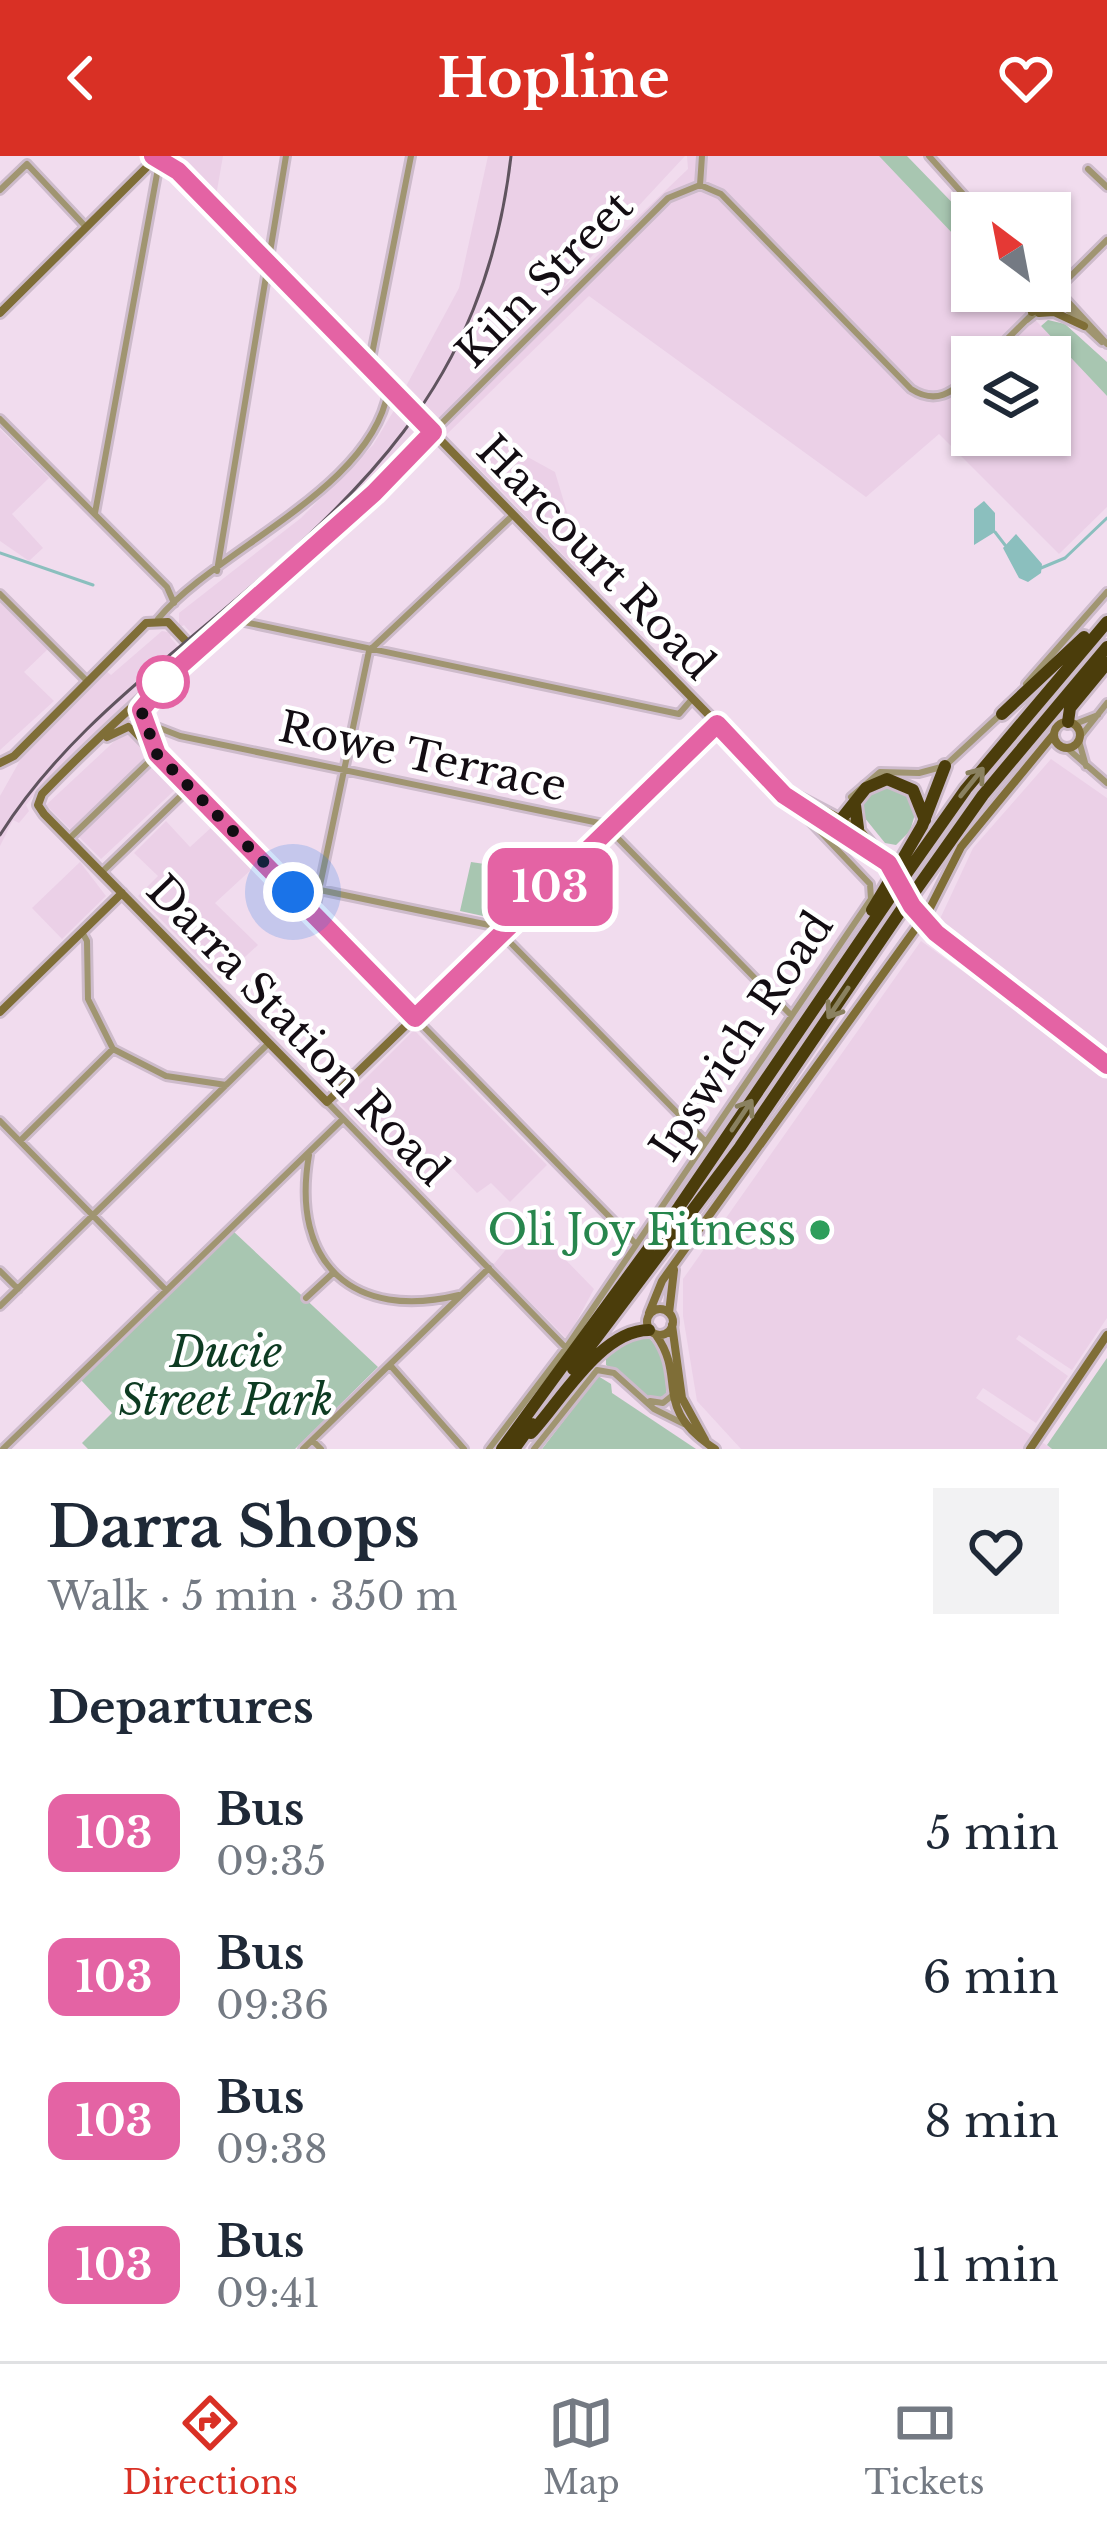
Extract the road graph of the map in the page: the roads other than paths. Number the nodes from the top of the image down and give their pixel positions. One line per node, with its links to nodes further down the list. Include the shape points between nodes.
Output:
1 (18, 156): 7 (street)
2 (286, 156): 15 (street)
3 (410, 156): 26 (street)
4 (702, 156): 9 (street)
5 (929, 156): 12 (street)
6 (161, 159): 13 (street); 15 (street); 33 (street)
7 (27, 164): 11 (street); 13 (street)
8 (1088, 169): 10 (street)
9 (700, 185): 28 (street, via 721,194 911,388 934,398); 32 (street, Kiln Street, via 668,198)
10 (1107, 187)
11 (0, 190)
12 (961, 192)
13 (86, 227): 21 (street)
14 (1107, 240): 16 (street)
15 (268, 260): 26 (street); 35 (street)
16 (1071, 273)
17 (1071, 310): 25 (street)
18 (1033, 312): 22 (street)
19 (1034, 312): 22 (street)
20 (1071, 312): 23 (street)
21 (0, 313)
22 (1032, 315): 23 (street, via 1054,312); 24 (street)
23 (1084, 326): 25 (street)
24 (1010, 336)
25 (1107, 345)
26 (369, 366): 27 (street); 29 (street)
27 (388, 391): 29 (street); 30 (street)
28 (951, 392)
29 (403, 403): 30 (street); 32 (street, Harcourt Road, bridge)
30 (382, 414): 35 (street, via 316,492)
31 (0, 419): 33 (street)
32 (433, 432): 34 (street, Harcourt Road); 41 (street)
33 (94, 514): 38 (street)
34 (512, 515): 44 (street); 48 (street, Harcourt Road)
35 (218, 571): 38 (street)
36 (1107, 592): 52 (street)
37 (0, 594): 47 (street)
38 (174, 603): 40 (street)
39 (1107, 611): 52 (highway)
40 (158, 619): 45 (street); 47 (street)
41 (235, 620): 44 (street); 45 (street)
42 (1107, 622): 79 (highway, one-way to 42)
43 (1107, 647): 84 (highway, via 983,795)
44 (369, 651): 48 (street, via 679,714); 68 (street)
45 (197, 652): 51 (street)
46 (1107, 663): 54 (highway, via 1070,708)
47 (86, 680): 64 (street)
48 (692, 699): 55 (street, Harcourt Road)
49 (1107, 703): 50 (street)
50 (1101, 713): 54 (street); 59 (street)
51 (141, 714): 53 (street); 56 (street); 58 (street, Rowe Terrace); 60 (street)
52 (1002, 714): 66 (street)
53 (123, 715): 56 (street); 61 (street)
54 (1072, 723): 57 (street, Ipswich Road); 59 (street)
55 (717, 724): 70 (street, Harcourt Road); 76 (street)
56 (130, 728): 60 (street); 61 (street)
57 (1054, 734): 62 (street); 65 (street, Ipswich Road)
58 (180, 736): 60 (street, Rowe Terrace); 68 (street, Rowe Terrace)
59 (1080, 739): 62 (street, Ipswich Road); 67 (street)
60 (148, 741): 63 (street)
61 (95, 743): 77 (street, Darra Station Road, via 38,805)
62 (1063, 747): 65 (street, Ipswich Road); 67 (street)
63 (157, 754): 71 (street); 77 (street)
64 (3, 759)
65 (1035, 759): 86 (street, Ipswich Road, via 961,847)
66 (946, 766): 73 (street, via 880,772 863,782); 74 (highway)
67 (1087, 768): 69 (street)
68 (344, 770): 76 (street, Rowe Terrace); 80 (street)
69 (1107, 783)
70 (778, 786): 72 (street, Harcourt Road); 73 (street, Harcourt Road)
71 (190, 788): 78 (street); 82 (street)
72 (789, 799): 73 (street, Harcourt Road); 81 (street, Harcourt Road)
73 (843, 815): 74 (highway, via 871,784 893,779 918,796); 75 (highway); 79 (street, Harcourt Road)
74 (925, 820): 79 (highway)
75 (858, 828): 79 (street, Harcourt Road)
76 (609, 830): 88 (street); 90 (street, Rowe Terrace)
77 (69, 838): 78 (street, Darra Station Road)
78 (102, 872): 83 (street, Darra Station Road)
79 (895, 875): 84 (street, Harcourt Road, bridge); 136 (highway, one-way to 79, via 679,1207 855,949)
80 (320, 890): 82 (street); 85 (street); 88 (street)
81 (873, 890): 90 (street, Ipswich Road)
82 (293, 892): 85 (street)
83 (122, 893): 87 (street); 92 (street, Darra Station Road)
84 (909, 902): 86 (street, Harcourt Road); 129 (highway, one-way to 129)
85 (314, 914): 91 (street)
86 (922, 920): 94 (street, Harcourt Road); 107 (street, Ipswich Road)
87 (82, 932): 89 (street); 93 (street, via 88,999)
88 (503, 933): 91 (street); 100 (street)
89 (0, 1012)
90 (791, 1015): 100 (street, Ipswich Road)
91 (415, 1018): 96 (street); 105 (street)
92 (269, 1043): 95 (street); 96 (street, Darra Station Road)
93 (112, 1049): 95 (street, via 166,1076); 99 (street)
94 (1107, 1066)
95 (226, 1085): 104 (street)
96 (327, 1102): 97 (street, Darra Station Road)
97 (343, 1119): 101 (street); 106 (street, Darra Station Road)
98 (0, 1121): 99 (street)
99 (20, 1141): 104 (street)
100 (706, 1142): 105 (street, Ipswich Road)
101 (310, 1152): 102 (street); 103 (street)
102 (290, 1169): 103 (street); 111 (street)
103 (305, 1178): 109 (street, via 310,1232)
104 (93, 1216): 110 (street); 111 (street)
105 (636, 1244): 122 (street, Ipswich Road)
106 (489, 1268): 112 (street); 122 (street, Darra Station Road)
107 (675, 1268): 116 (street, Ipswich Road); 117 (street, Ipswich Road)
108 (0, 1271): 110 (street)
109 (333, 1273): 113 (street); 114 (street, via 382,1301)
110 (18, 1289): 115 (street)
111 (166, 1290): 131 (street)
112 (459, 1295): 114 (street); 118 (street)
113 (306, 1298)
114 (431, 1302): 118 (street)
115 (0, 1306)
116 (650, 1313): 117 (street); 120 (street)
117 (669, 1313): 119 (street)
118 (441, 1315): 123 (street)
119 (673, 1324): 120 (street); 124 (street)
120 (653, 1332): 126 (street, via 666,1353); 129 (highway, via 633,1331 608,1348)
121 (1107, 1335): 137 (street)
122 (566, 1348): 135 (street, Ipswich Road)
123 (390, 1365): 128 (street); 134 (street)
124 (680, 1386): 126 (street); 130 (street, via 691,1420)
125 (646, 1400): 126 (street); 127 (street); 129 (street, via 614,1373 597,1370)
126 (672, 1400): 127 (street)
127 (684, 1424): 130 (street)
128 (313, 1440): 132 (street); 133 (street)
129 (523, 1446)
130 (712, 1447)
131 (3, 1449)
132 (303, 1449)
133 (321, 1449)
134 (464, 1449)
135 (489, 1449)
136 (502, 1449)
137 (1030, 1449)

